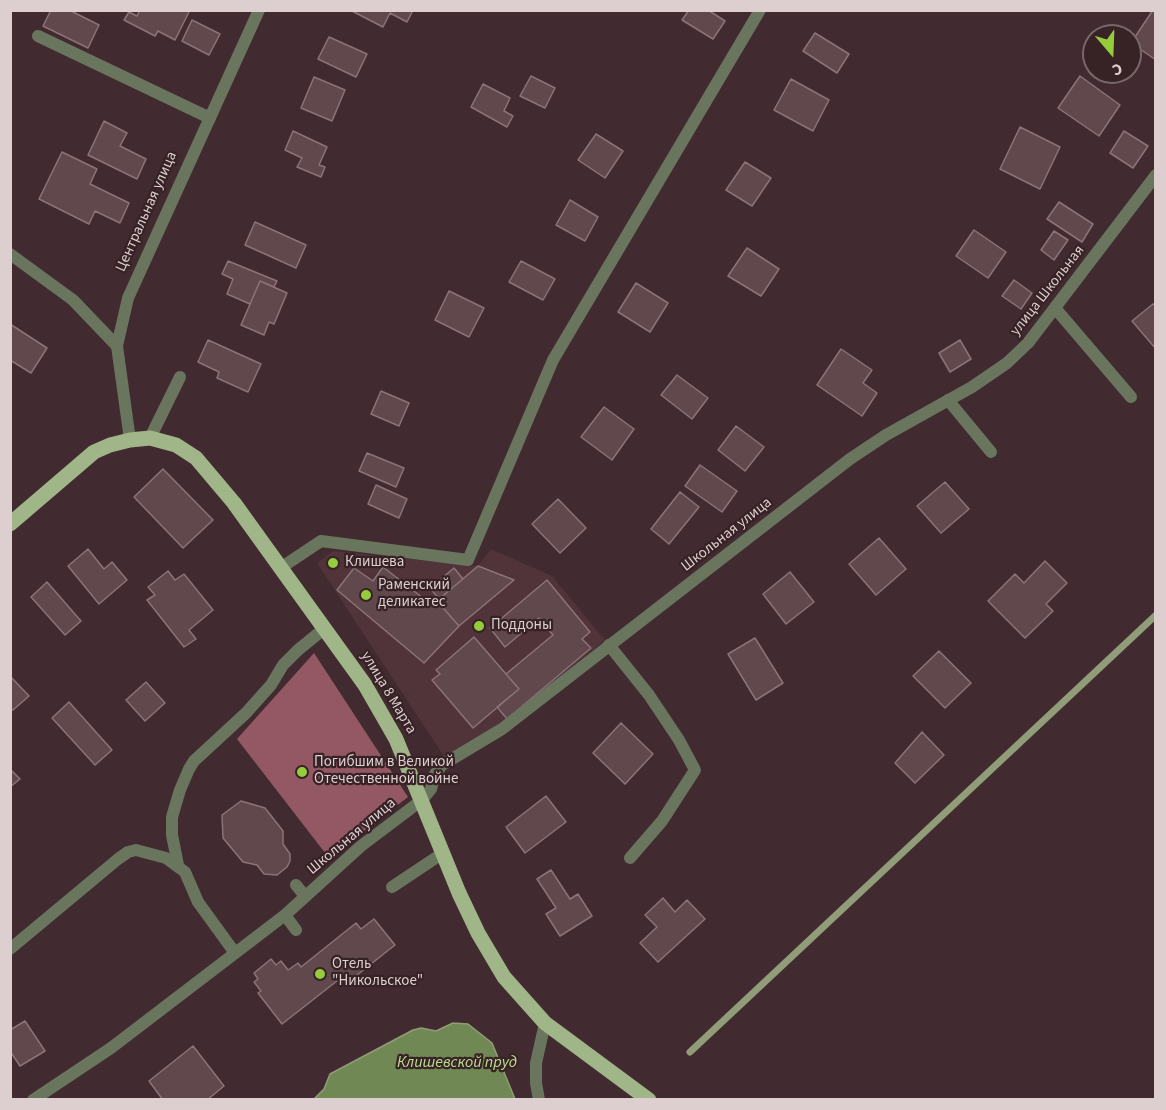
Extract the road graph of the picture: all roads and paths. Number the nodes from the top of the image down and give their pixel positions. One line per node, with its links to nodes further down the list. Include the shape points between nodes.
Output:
1 (260, 10): 4 (street, Центральная улица)
2 (760, 10): 17 (street, via 553,360 468,560 321,541)
3 (38, 36): 4 (street)
4 (210, 118): 8 (street, Центральная улица, via 128,298)
5 (1155, 175): 7 (street, улица Школьная)
6 (10, 254): 8 (street, via 73,300)
7 (1055, 308): 10 (street); 11 (street, улица Школьная, via 1007,363)
8 (117, 346): 13 (street, Центральная улица)
9 (180, 376): 12 (street)
10 (1131, 397)
11 (948, 400): 14 (street); 15 (street, улица Школьная)
12 (150, 438): 13 (main road); 17 (main road, улица 8 Марта, via 176,445 196,458)
13 (130, 440): 16 (main road, via 94,453)
14 (991, 452)
15 (850, 459): 19 (street, Школьная улица)
16 (10, 524)
17 (282, 567): 18 (main road, улица 8 Марта)
18 (325, 628): 20 (main road, улица 8 Марта, via 396,739); 23 (street, via 283,665 259,699 194,761 185,775 172,818)
19 (609, 645): 20 (street, Школьная улица, via 501,729 442,765); 22 (street, via 649,695 695,770 662,821)
20 (422, 800): 21 (main road, улица 8 Марта); 26 (street, Школьная улица, via 361,846)
21 (443, 853): 25 (street); 31 (main road, улица 8 Марта, via 478,933 504,977)
22 (630, 858)
23 (178, 865): 29 (street, via 143,850 128,852); 30 (street, via 198,902)
24 (296, 885): 26 (street)
25 (392, 887)
26 (305, 896): 27 (street, Школьная улица)
27 (285, 915): 28 (street); 30 (street, Школьная улица)
28 (296, 930)
29 (10, 949)
30 (235, 952): 32 (street, Школьная улица, via 111,1048)
31 (545, 1023): 33 (street, via 536,1063); 34 (main road, улица 8 Марта)
32 (33, 1100)
33 (539, 1100)
34 (650, 1100)

